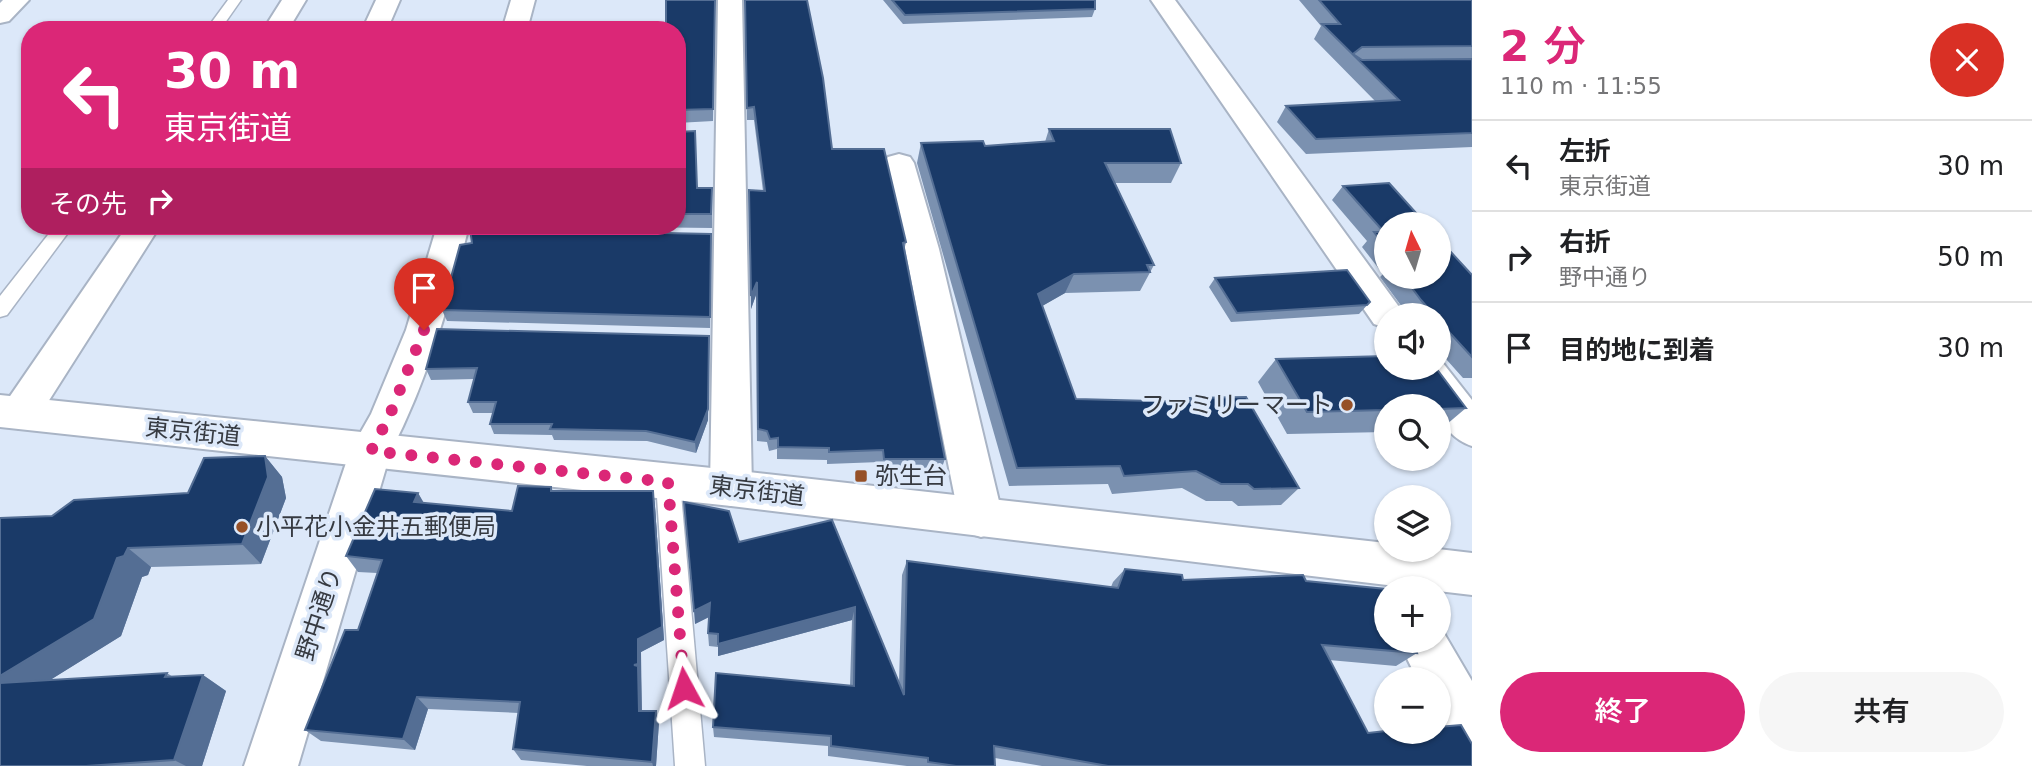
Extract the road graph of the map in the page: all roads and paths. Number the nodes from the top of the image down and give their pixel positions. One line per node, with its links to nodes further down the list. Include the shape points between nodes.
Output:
1 (17, 0): 8 (street)
2 (235, 0): 9 (lane)
3 (294, 0): 10 (street)
4 (388, 0): 11 (street)
5 (523, 0): 12 (street)
6 (730, 0): 24 (street, via 724,338)
7 (1163, 0): 17 (street)
8 (0, 16)
9 (220, 21)
10 (281, 21)
11 (378, 21)
12 (517, 21)
13 (899, 163): 25 (street)
14 (57, 235): 18 (lane)
15 (138, 235): 20 (street)
16 (455, 235): 22 (street, 野中通り, via 431,331)
17 (1378, 303)
18 (0, 310)
19 (1435, 380): 21 (street)
20 (10, 412): 22 (street, 東京街道)
21 (1472, 430)
22 (371, 451): 23 (street, 東京街道); 30 (street, 野中通り)
23 (668, 482): 24 (street, 東京街道); 31 (lane)
24 (731, 488): 25 (street, 東京街道)
25 (981, 518): 27 (street, 東京街道, via 1129,533)
26 (1472, 574): 27 (street, 東京街道)
27 (1387, 576)
28 (1429, 653): 29 (street)
29 (1472, 730)
30 (271, 766)
31 (690, 766)

